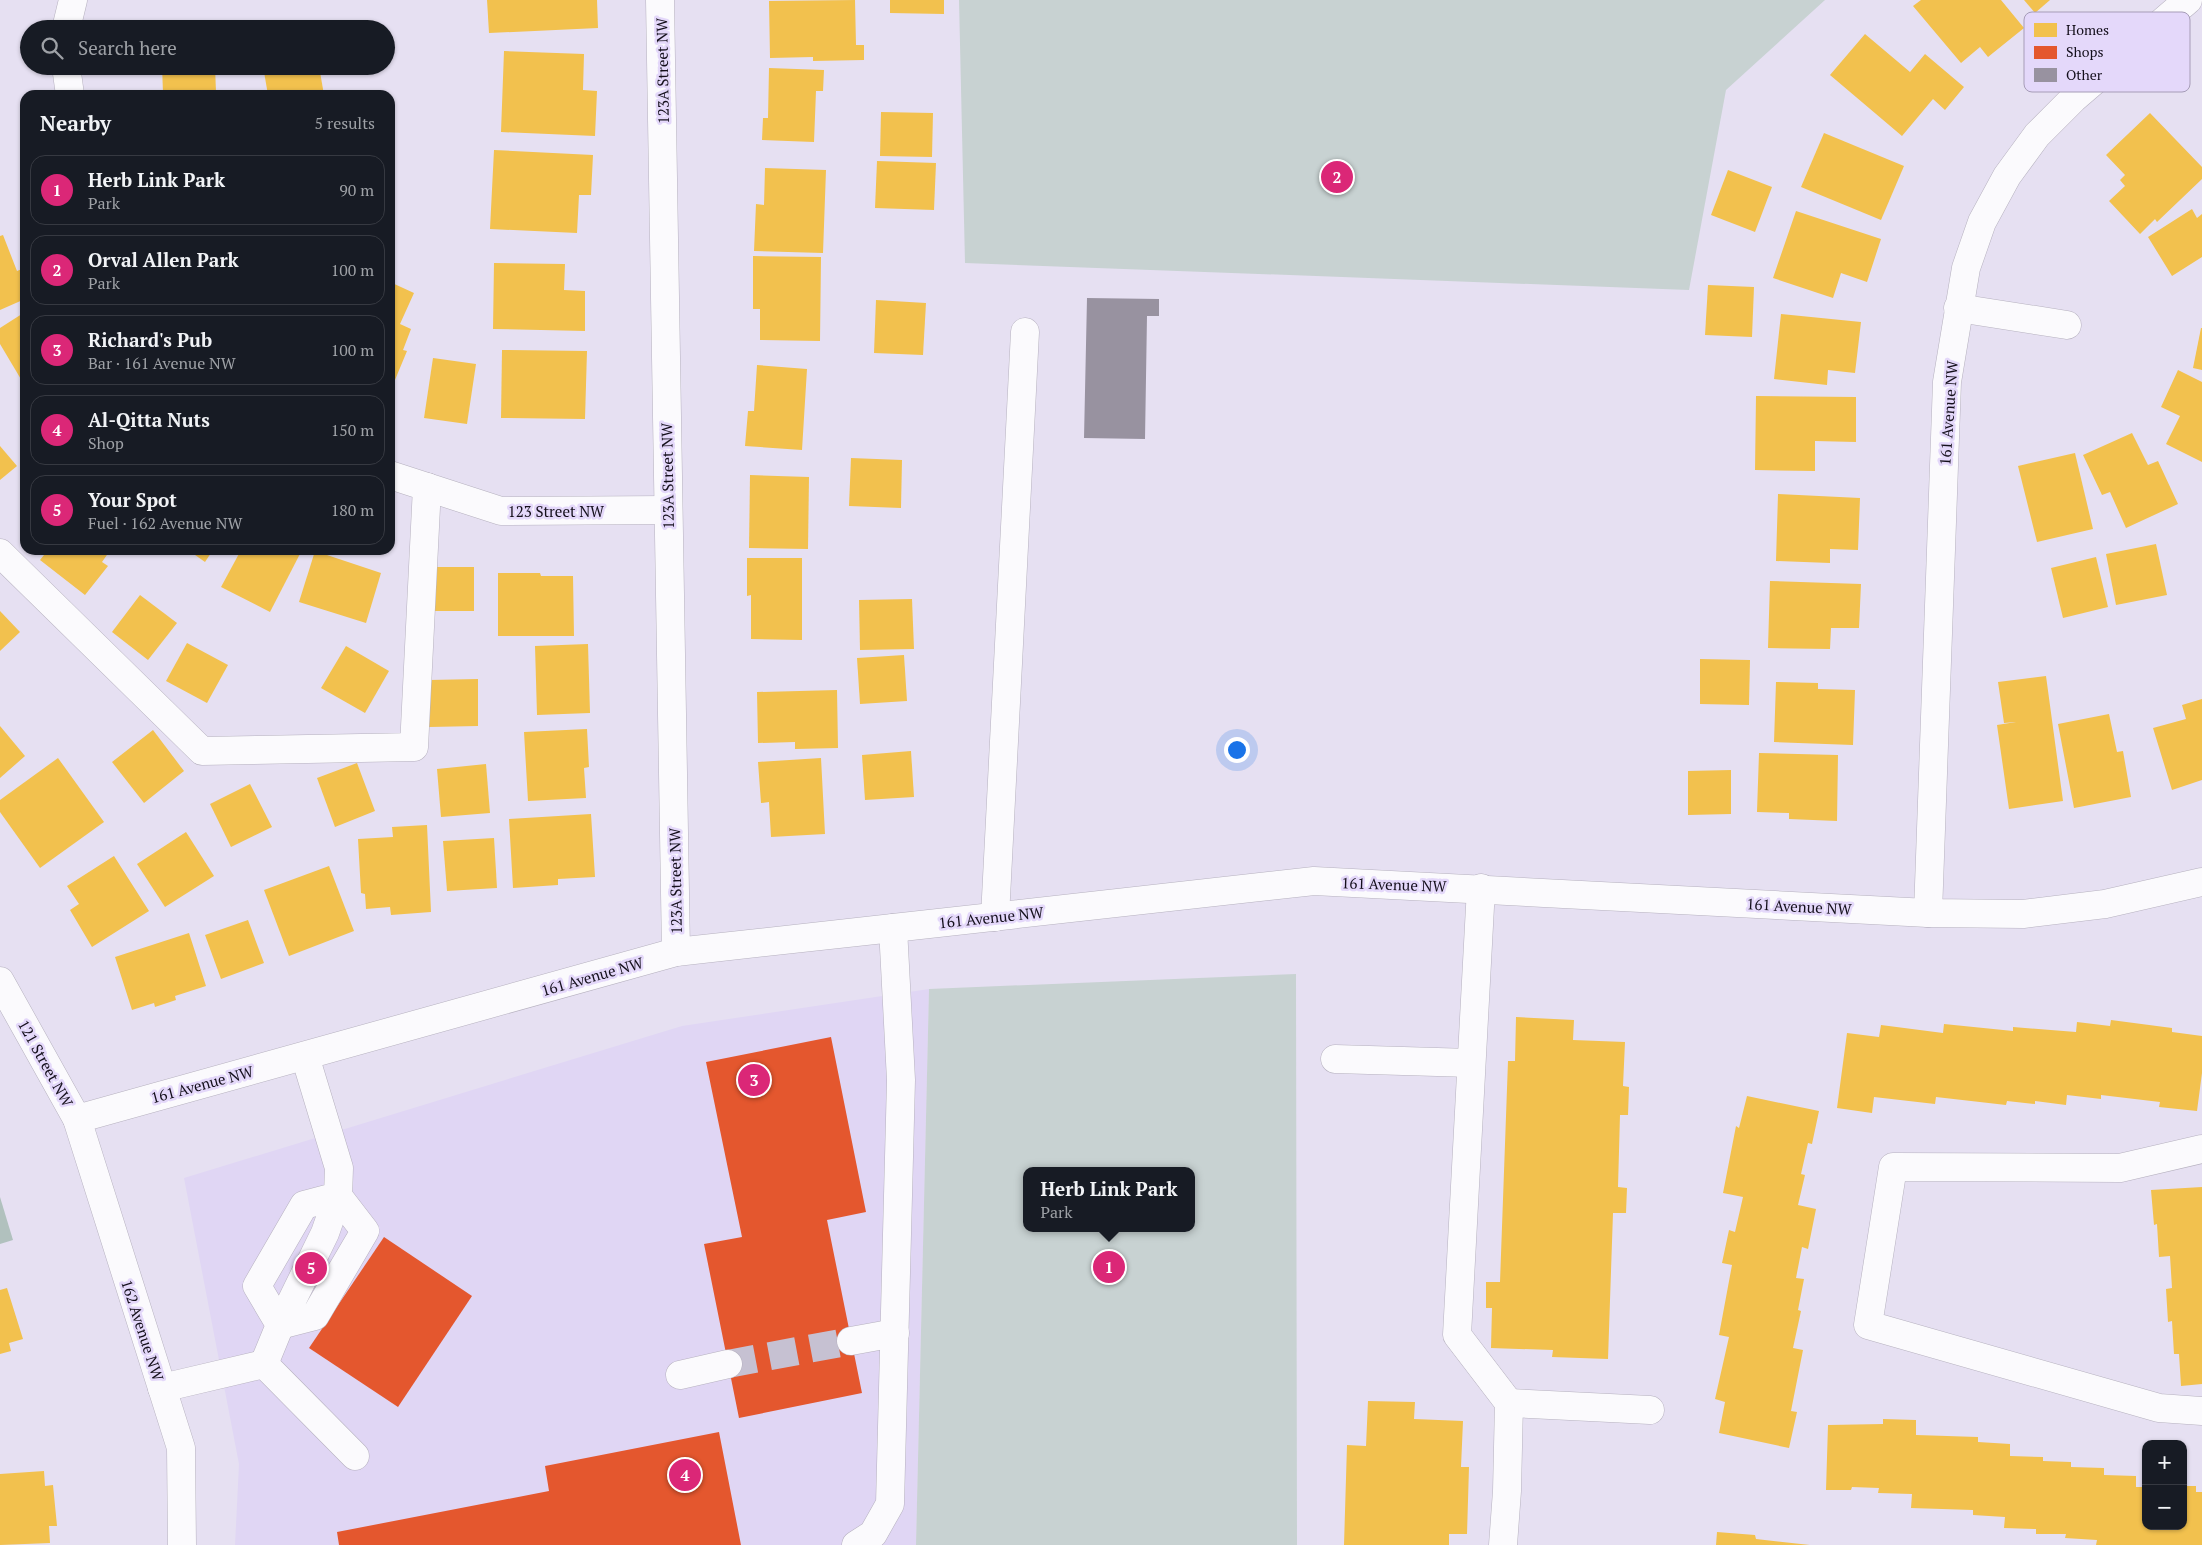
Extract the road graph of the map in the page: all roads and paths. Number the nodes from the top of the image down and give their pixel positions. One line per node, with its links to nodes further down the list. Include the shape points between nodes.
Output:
1 (73, 0): 5 (street)
2 (660, 0): 14 (street, 123A Street NW)
3 (2188, 0): 4 (street, 161 Avenue NW)
4 (2174, 12)
5 (68, 20)
6 (67, 75): 7 (street)
7 (69, 90)
8 (2081, 92): 9 (street, 161 Avenue NW, via 2037,134 2007,176 1982,222 1966,268)
9 (1958, 308): 10 (street); 18 (street, 161 Avenue NW, via 1947,382)
10 (2067, 325)
11 (1025, 332): 19 (street)
12 (395, 477): 13 (street, 123 Street NW)
13 (427, 487): 14 (street, 123 Street NW, via 501,511); 15 (street, via 414,747 202,751)
14 (668, 510): 21 (street, 123A Street NW)
15 (0, 553)
16 (2202, 882): 18 (street, 161 Avenue NW, via 2105,904 2022,914)
17 (1481, 888): 18 (street, 161 Avenue NW); 19 (street, 161 Avenue NW, via 1314,881); 25 (street)
18 (1928, 913)
19 (995, 916): 20 (street, 161 Avenue NW)
20 (893, 928): 21 (street, 161 Avenue NW); 30 (street, via 901,1080)
21 (676, 952): 23 (street, 161 Avenue NW)
22 (0, 981): 26 (street, 121 Street NW)
23 (305, 1056): 26 (street, 161 Avenue NW); 28 (street, via 339,1168)
24 (1335, 1059): 25 (street)
25 (1471, 1063): 36 (street, via 1457,1335)
26 (77, 1119): 35 (street, 162 Avenue NW)
27 (2202, 1149): 38 (street, via 2120,1168 1893,1167 1868,1325 2159,1408)
28 (338, 1196): 29 (street, via 325,1234); 29 (street, via 304,1205 257,1286); 29 (street, via 365,1232 315,1316)
29 (280, 1325): 32 (street)
30 (895, 1333): 31 (street); 41 (street, via 890,1504 873,1534)
31 (851, 1341)
32 (264, 1364): 35 (street); 39 (street)
33 (728, 1364): 34 (street)
34 (680, 1375)
35 (162, 1388): 40 (street, 162 Avenue NW, via 181,1448)
36 (1509, 1403): 37 (street); 42 (street)
37 (1650, 1410)
38 (2202, 1411)
39 (355, 1456)
40 (182, 1545)
41 (856, 1545)
42 (1503, 1545)

